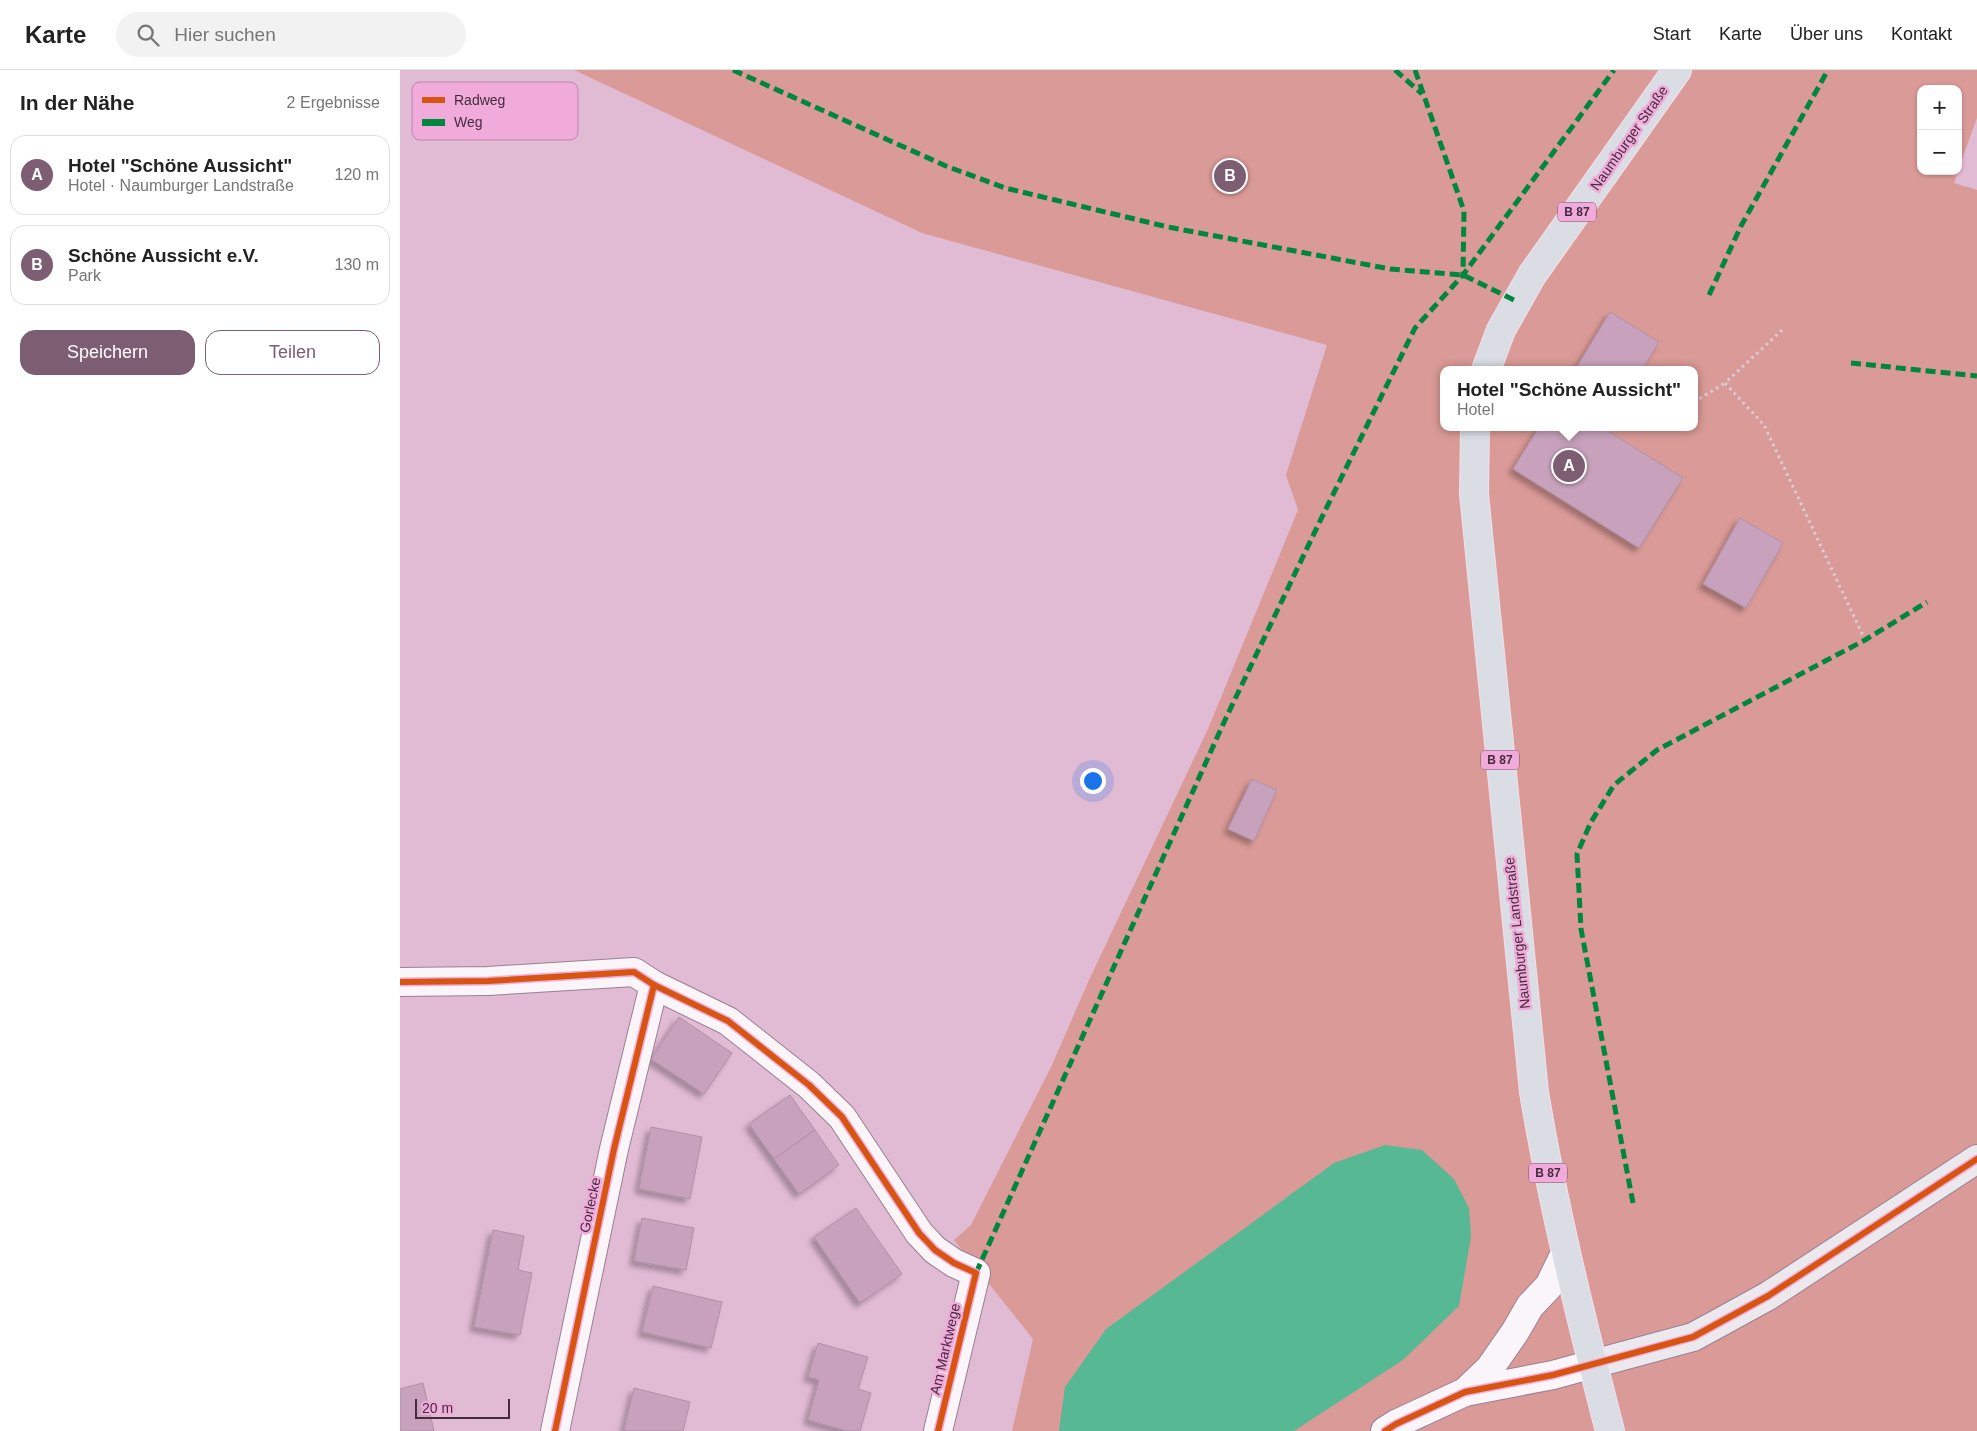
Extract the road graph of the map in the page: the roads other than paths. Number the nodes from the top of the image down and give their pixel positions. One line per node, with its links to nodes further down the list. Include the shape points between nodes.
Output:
1 (1677, 70): 2 (main road, Naumburger Straße / B 87, via 1532,275 1501,330)
2 (1487, 365)
3 (1476, 431): 7 (main road, Naumburger Landstraße / B 87, via 1474,494 1534,1092)
4 (400, 982): 5 (street, via 488,981 634,972)
5 (654, 985): 10 (street, Gorlecke, via 614,1148); 11 (street, Am Marktwege, via 728,1021 809,1085 842,1117 919,1233 935,1250 976,1273)
6 (1977, 1158): 8 (street, via 1768,1296 1693,1337)
7 (1566, 1253): 8 (main road, Naumburger Landstraße / B 87); 9 (street, via 1549,1286 1530,1306 1490,1368)
8 (1593, 1364): 9 (street); 13 (main road, Naumburger Landstraße / B 87)
9 (1465, 1392): 12 (street)
10 (555, 1431)
11 (938, 1431)
12 (1384, 1431)
13 (1610, 1431)

